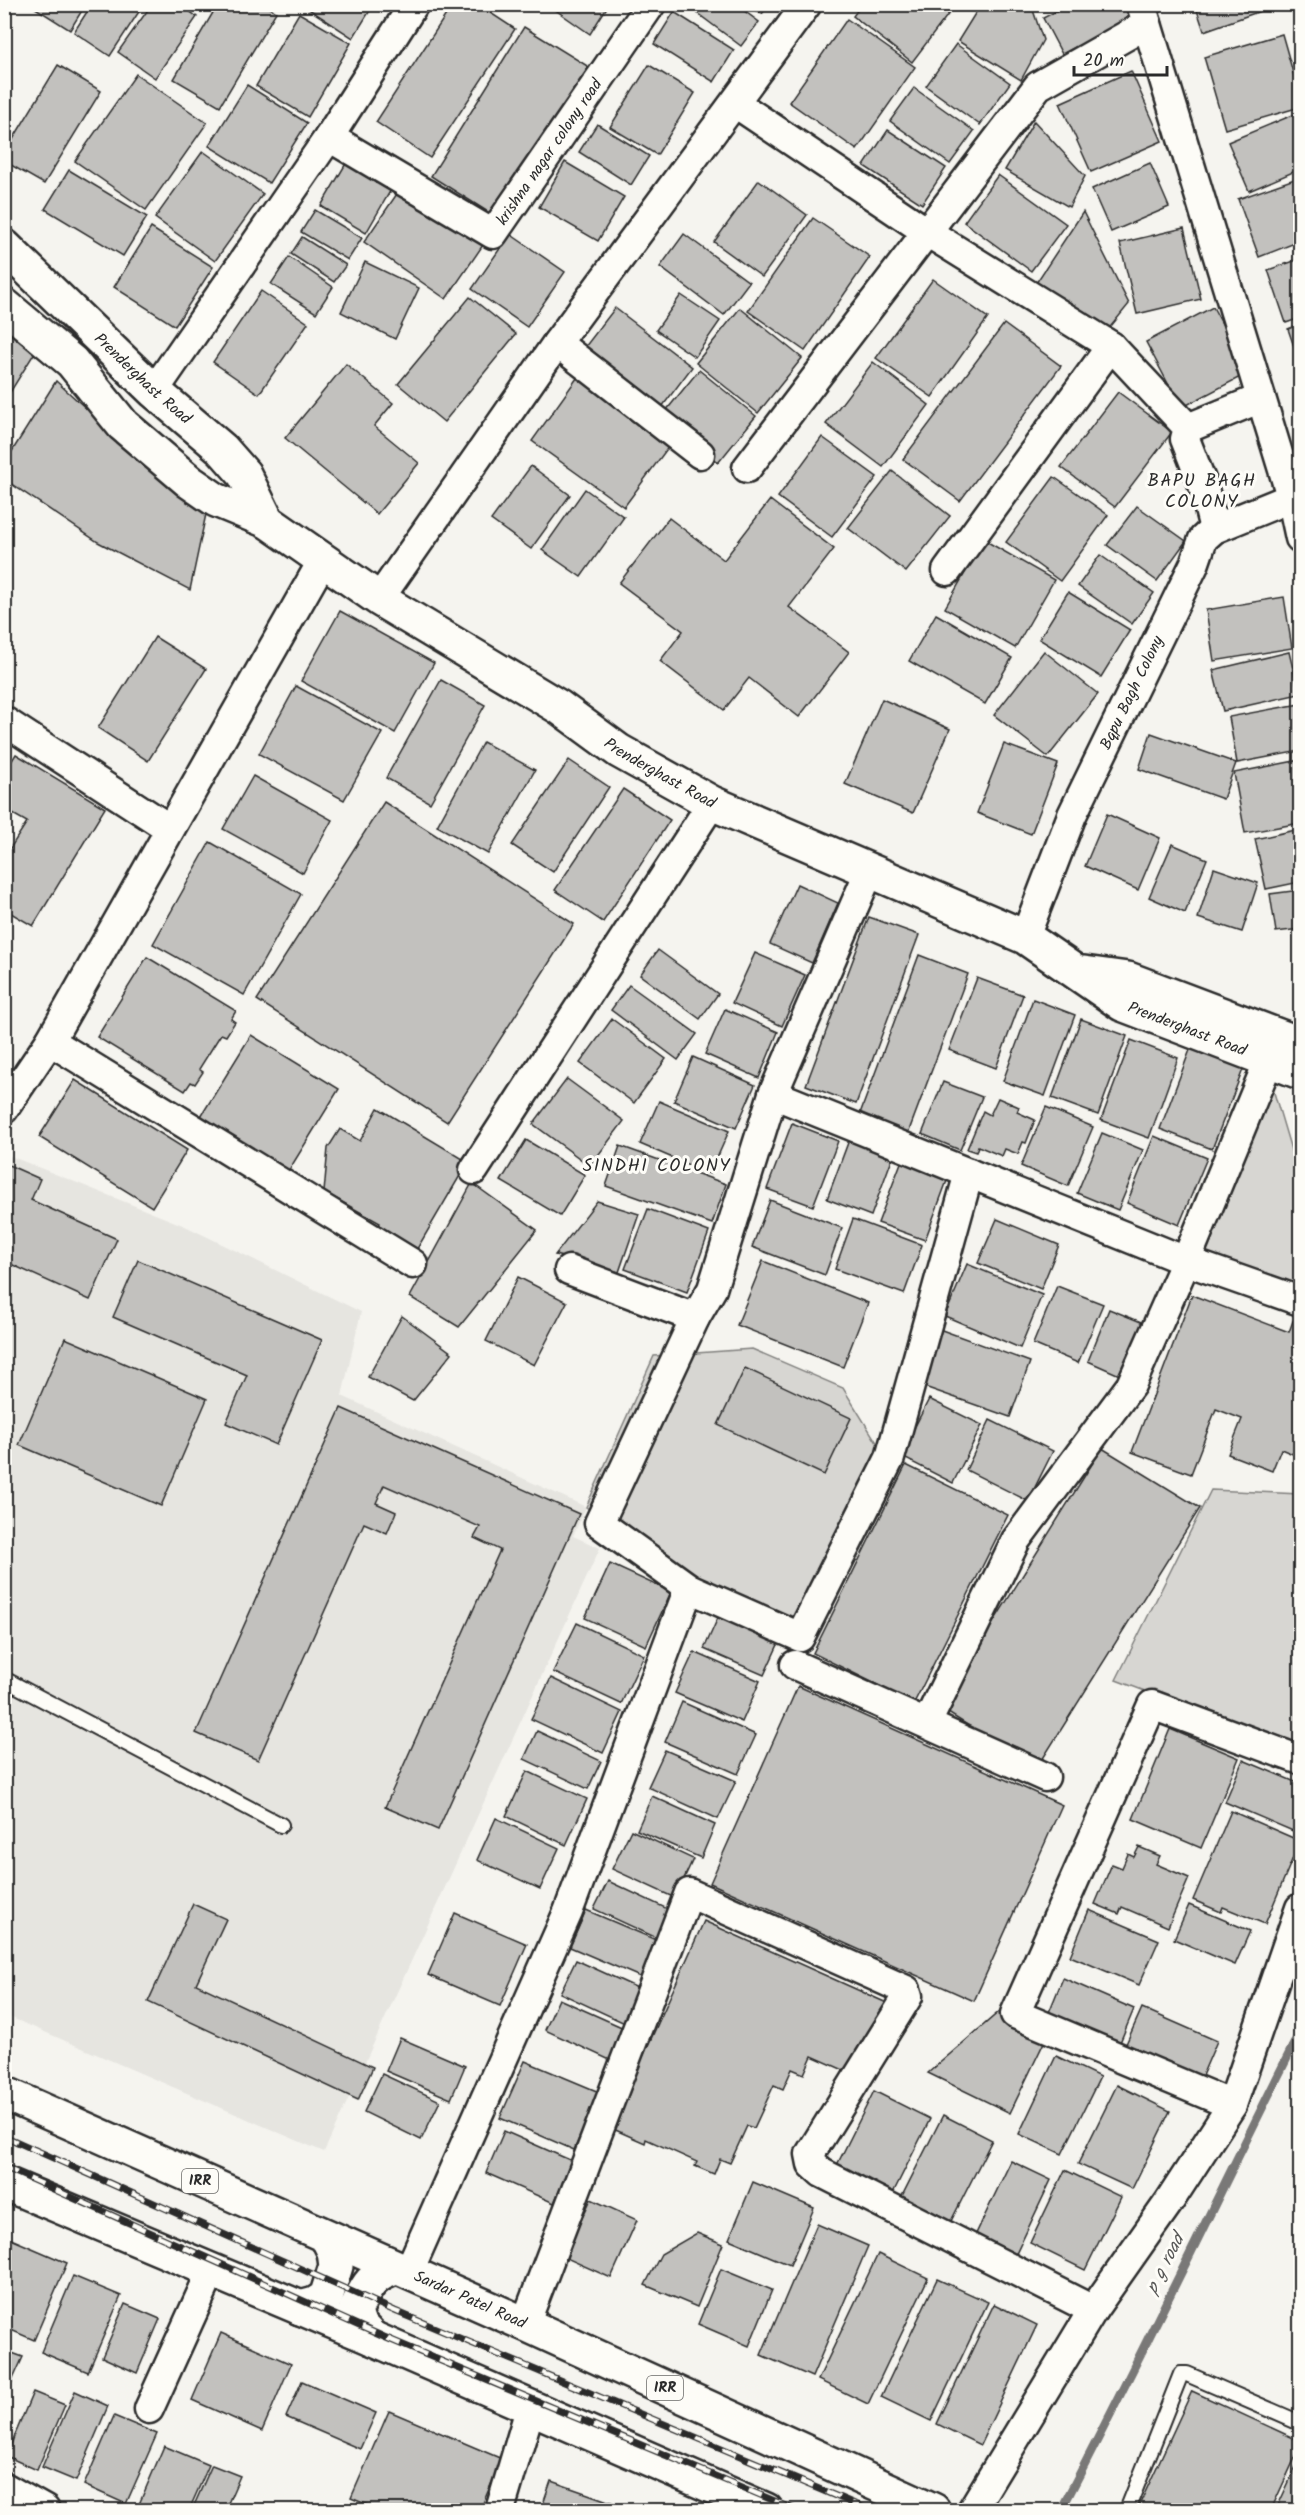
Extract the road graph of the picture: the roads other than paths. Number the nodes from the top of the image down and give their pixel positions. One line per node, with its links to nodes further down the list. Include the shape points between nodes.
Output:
1 (414, 4): 6 (street)
2 (651, 4): 6 (street, krishna nagar colony road, via 494,234)
3 (807, 4): 5 (street)
4 (1144, 14): 7 (street, via 1038,86); 13 (street)
5 (735, 103): 7 (street); 10 (street)
6 (329, 137): 12 (street)
7 (927, 232): 11 (street); 16 (street)
8 (4, 246): 12 (street, Prenderghast Road)
9 (4, 305): 18 (street, Prenderghast Road, via 72,362 123,425 190,482 216,500)
10 (557, 343): 15 (street); 23 (street)
11 (1111, 346): 14 (street); 22 (street)
12 (154, 391): 18 (street, Prenderghast Road, via 222,449 244,474)
13 (1261, 398): 14 (street); 17 (street)
14 (1188, 428): 19 (street, via 1185,439 1203,485)
15 (700, 454)
16 (747, 468)
17 (1296, 495): 19 (street); 20 (street)
18 (267, 521): 21 (street, Prenderghast Road)
19 (1214, 529): 28 (street, Bqpu Bagh Colony, via 1203,539 1194,565 1072,815)
20 (1300, 538)
21 (323, 560): 23 (street, Prenderghast Road); 26 (street)
22 (947, 571)
23 (379, 599): 25 (street, Prenderghast Road, via 559,707 619,751)
24 (4, 721): 26 (street)
25 (712, 803): 27 (street, Prenderghast Road); 36 (street)
26 (170, 829): 30 (street)
27 (869, 872): 28 (street, Prenderghast Road); 34 (street)
28 (1025, 937): 29 (street, Prenderghast Road)
29 (1079, 972): 31 (street, Prenderghast Road, via 1128,979); 32 (street, Prenderghast Road, via 1122,1004)
30 (50, 1041): 35 (street); 39 (street)
31 (1300, 1044)
32 (1269, 1060): 33 (street, Prenderghast Road); 38 (street)
33 (1300, 1072)
34 (772, 1094): 37 (street); 42 (street, via 712,1289)
35 (4, 1110)
36 (474, 1170)
37 (969, 1173): 38 (street); 43 (street, via 890,1458 800,1637)
38 (1186, 1261): 41 (street); 46 (street, via 1131,1385 1016,1540)
39 (413, 1264)
40 (569, 1270): 42 (street)
41 (1300, 1300)
42 (695, 1318): 43 (street, via 599,1523)
43 (690, 1588): 56 (street, via 568,1912)
44 (795, 1665): 46 (street)
45 (4, 1679): 49 (lane)
46 (927, 1723): 48 (street)
47 (1300, 1760): 52 (street, via 1152,1705 1015,2014)
48 (1045, 1777)
49 (281, 1825)
50 (1300, 1908): 52 (street)
51 (4, 2093): 54 (street, Sardar Patel Road / IRR)
52 (1232, 2105): 58 (street)
53 (4, 2183): 55 (street)
54 (327, 2237): 56 (street, Sardar Patel Road / IRR); 57 (street, via 336,2266 326,2297)
55 (212, 2270): 57 (street); 61 (street)
56 (402, 2270): 59 (street, Sardar Patel Road / IRR); 60 (street, via 382,2272 370,2281 354,2312)
57 (300, 2308): 60 (street)
58 (1093, 2310): 59 (street, via 822,2173 812,2164 810,2154 908,1996 906,1990 689,1893); 69 (street)
59 (525, 2324): 68 (street, Sardar Patel Road / IRR)
60 (372, 2338): 62 (street)
61 (149, 2409)
62 (530, 2409): 66 (street); 67 (street, via 724,2498)
63 (1300, 2423): 70 (lane, via 1187,2373 1181,2374)
64 (4, 2487): 65 (street)
65 (45, 2511)
66 (500, 2511)
67 (766, 2511)
68 (933, 2511)
69 (972, 2511)
70 (1127, 2511)

